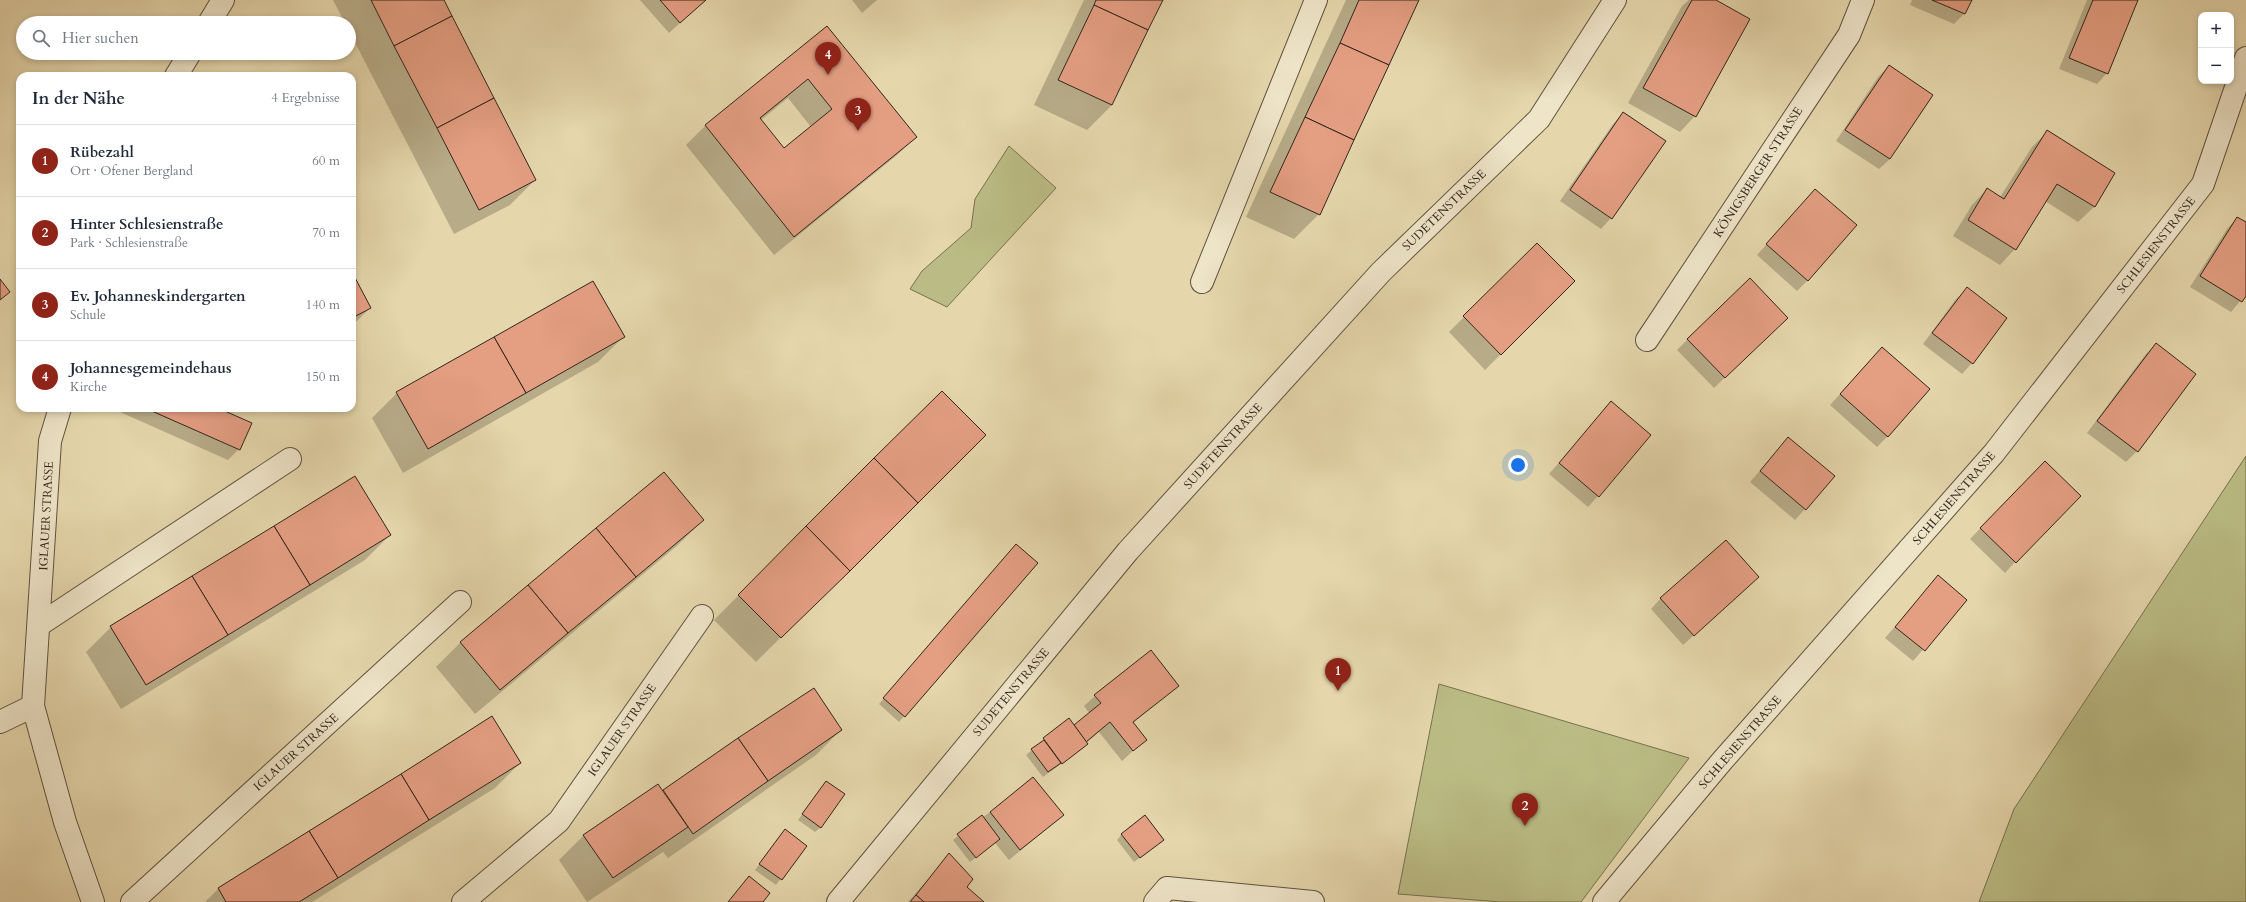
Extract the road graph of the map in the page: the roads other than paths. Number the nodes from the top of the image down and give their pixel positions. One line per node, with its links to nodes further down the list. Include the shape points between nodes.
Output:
1 (223, 0): 5 (street)
2 (1316, 0): 9 (street)
3 (1615, 0): 21 (street, SUDETENSTRASSE, via 1539,119 1381,272 1128,551)
4 (1863, 0): 10 (street, KÖNIGSBERGER STRASSE, via 1849,35)
5 (213, 16)
6 (2246, 58): 24 (street, SCHLESIENSTRASSE, via 2203,184 1994,453 1727,755)
7 (186, 60): 8 (street)
8 (178, 72)
9 (1202, 282)
10 (1647, 340)
11 (59, 412): 15 (street, IGLAUER STRASSE, via 50,441)
12 (290, 459): 15 (street)
13 (460, 602): 19 (street, IGLAUER STRASSE)
14 (702, 616): 20 (street, IGLAUER STRASSE, via 559,821)
15 (39, 625): 16 (street, IGLAUER STRASSE)
16 (33, 706): 17 (street); 18 (street, IGLAUER STRASSE, via 64,822)
17 (0, 722)
18 (94, 902)
19 (132, 902)
20 (463, 902)
21 (838, 902)
22 (1155, 902): 23 (street, via 1167,888)
23 (1313, 902)
24 (1604, 902)

